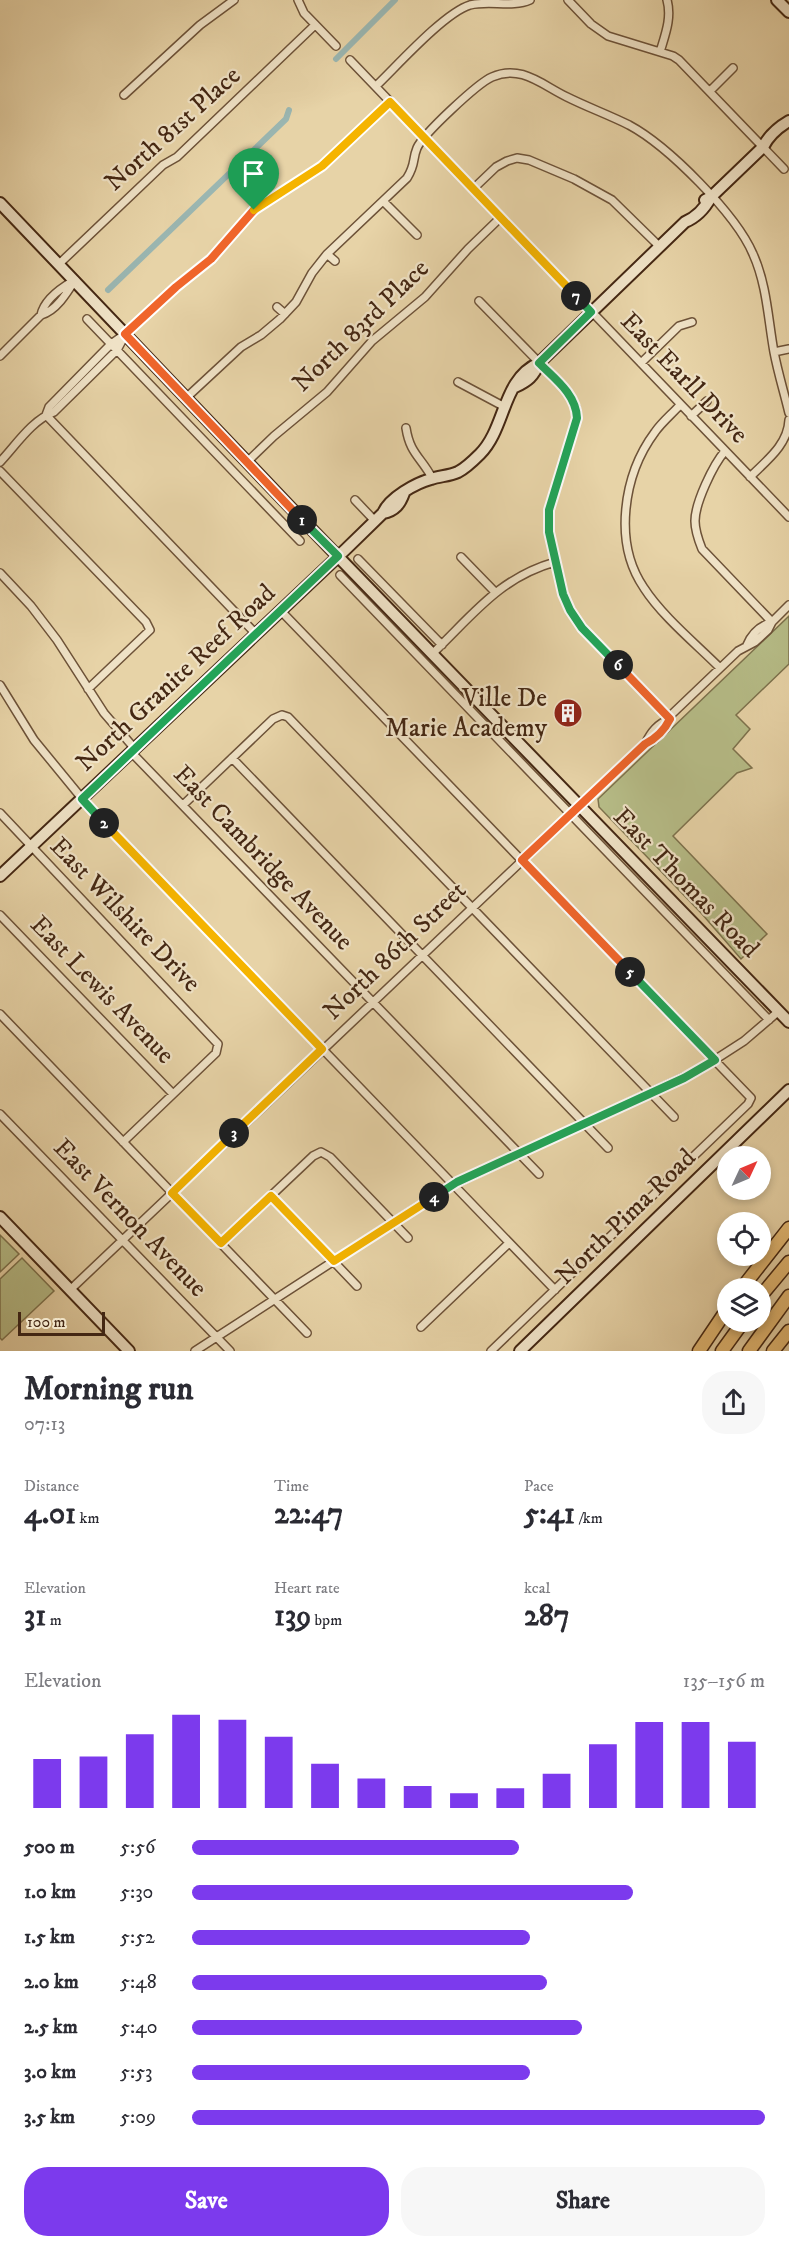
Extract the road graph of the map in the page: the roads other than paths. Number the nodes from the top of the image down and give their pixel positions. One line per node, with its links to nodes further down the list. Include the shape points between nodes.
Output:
1 (234, 0): 18 (street, via 200,25)
2 (298, 0): 11 (street)
3 (530, 0): 7 (street)
4 (568, 0): 13 (street, via 600,32)
5 (667, 0): 8 (street)
6 (777, 0): 10 (main road)
7 (500, 2): 16 (street, via 455,12)
8 (669, 10): 9 (street); 13 (street)
9 (678, 10)
10 (789, 12)
11 (315, 25): 12 (street); 32 (street, North 81st Place)
12 (336, 46)
13 (660, 52): 17 (street, via 684,64)
14 (350, 60): 16 (street, East Earll Drive)
15 (733, 68): 17 (street)
16 (376, 86): 19 (street, East Earll Drive)
17 (710, 91): 21 (street)
18 (124, 95)
19 (390, 102): 20 (street, East Earll Drive); 40 (street, via 322,166 254,210 211,259)
20 (424, 138): 23 (street, East Earll Drive); 24 (street, via 491,77 526,74 629,125 668,153); 25 (street, via 412,170)
21 (763, 147): 22 (street); 24 (main road, North Granite Reef Road)
22 (784, 169)
23 (473, 189): 27 (street, East Earll Drive); 29 (street, via 507,161 529,160 612,200)
24 (711, 197): 29 (main road, North Granite Reef Road, via 688,214 685,222); 44 (street, via 753,253 764,290)
25 (383, 201): 28 (street); 30 (street)
26 (0, 202): 32 (main road, East Thomas Road)
27 (500, 218): 36 (street, East Earll Drive); 61 (street, North 83rd Place, via 425,297 372,341 327,392)
28 (417, 235)
29 (659, 246): 36 (main road, North Granite Reef Road)
30 (327, 254): 31 (street); 37 (street)
31 (335, 261)
32 (58, 264): 33 (main road, East Thomas Road)
33 (75, 280): 40 (main road, East Thomas Road); 45 (street, via 62,287 43,307 41,315)
34 (479, 300): 46 (street)
35 (277, 307): 37 (street)
36 (591, 312): 46 (main road, North Granite Reef Road); 47 (street, East Earll Drive)
37 (285, 314): 49 (street, via 241,347)
38 (87, 319): 41 (street)
39 (692, 322): 47 (street, via 680,326)
40 (125, 334): 41 (street); 43 (street); 49 (main road, East Thomas Road)
41 (111, 344): 43 (street); 55 (street, via 50,407)
42 (789, 349): 44 (street)
43 (117, 350): 54 (street); 55 (street)
44 (774, 352): 53 (street)
45 (1, 354)
46 (539, 363): 52 (main road, North Granite Reef Road, via 522,374); 74 (street, via 567,391 576,408 576,426 549,510)
47 (640, 363): 51 (street, East Earll Drive)
48 (458, 382): 52 (street)
49 (189, 400): 54 (street); 61 (main road, East Thomas Road)
50 (707, 401): 56 (street)
51 (680, 405): 56 (street, East Earll Drive); 84 (street, via 655,431 638,464 627,501 626,543 635,574 650,596)
52 (503, 406): 64 (main road, North Granite Reef Road, via 495,435 481,453 458,472)
53 (789, 413)
54 (179, 415): 67 (street)
55 (46, 416): 60 (street); 81 (street)
56 (691, 416): 59 (street, East Earll Drive)
57 (789, 420): 63 (street, via 780,446)
58 (406, 428): 64 (street, via 411,450)
59 (724, 451): 63 (street, East Earll Drive); 80 (street, via 709,476 694,519 697,535 702,549)
60 (0, 462)
61 (247, 462): 65 (main road, East Thomas Road)
62 (0, 471): 86 (street, via 150,630)
63 (750, 477): 68 (street, East Earll Drive)
64 (432, 478): 69 (main road, North Granite Reef Road, via 395,497)
65 (276, 492): 67 (street); 71 (main road, East Thomas Road)
66 (355, 500): 69 (street)
67 (264, 503): 70 (street)
68 (789, 517)
69 (375, 521): 71 (main road, North Granite Reef Road)
70 (300, 540)
71 (338, 556): 79 (main road, North Granite Reef Road); 83 (main road, East Thomas Road)
72 (461, 556): 77 (street)
73 (358, 559): 82 (street)
74 (555, 562): 77 (street, via 525,572); 87 (street, via 563,594 582,628)
75 (0, 573): 86 (street, East Cambridge Avenue, via 57,640)
76 (340, 575): 94 (street, East Thomas Road)
77 (495, 592): 82 (street)
78 (789, 605): 80 (street, North 86th Street)
79 (281, 610): 81 (main road, North Granite Reef Road); 96 (street)
80 (772, 621): 84 (street, North 86th Street, via 762,625 747,645)
81 (256, 634): 88 (main road, North Granite Reef Road)
82 (442, 645): 83 (street)
83 (432, 654): 92 (main road, East Thomas Road)
84 (720, 668): 87 (street, North 86th Street)
85 (0, 685): 90 (street, via 34,740)
86 (88, 689): 88 (street, East Cambridge Avenue)
87 (670, 719): 92 (street, North 86th Street, via 655,739)
88 (133, 751): 90 (main road, North Granite Reef Road); 91 (street, East Cambridge Avenue)
89 (232, 758): 91 (street); 98 (street, via 273,719 282,715 290,719); 100 (street)
90 (82, 799): 95 (main road, North Granite Reef Road); 106 (street)
91 (183, 805): 101 (street, East Cambridge Avenue)
92 (580, 806): 94 (street, North 86th Street); 102 (main road, East Thomas Road)
93 (0, 813): 95 (street, East Wilshire Drive)
94 (571, 814): 96 (street, North 86th Street); 104 (street, East Thomas Road)
95 (31, 847): 97 (main road, North Granite Reef Road); 110 (street, East Wilshire Drive, via 216,1039 216,1053)
96 (522, 860): 98 (street, North 86th Street); 107 (street)
97 (0, 876)
98 (472, 907): 100 (street, North 86th Street); 109 (street)
99 (0, 915): 110 (street, East Lewis Avenue)
100 (422, 955): 101 (street, North 86th Street); 113 (street)
101 (372, 1002): 106 (street, North 86th Street); 116 (street, East Cambridge Avenue)
102 (779, 1011): 104 (street); 105 (main road, East Thomas Road)
103 (0, 1014): 114 (street)
104 (769, 1020): 107 (street)
105 (789, 1020)
106 (322, 1049): 118 (street); 119 (street, North 86th Street)
107 (715, 1060): 109 (street); 134 (street, via 751,1100)
108 (789, 1090): 147 (main road, North Pima Road)
109 (651, 1093): 112 (street); 113 (street)
110 (173, 1094): 114 (street)
111 (0, 1114): 125 (street, East Vernon Avenue)
112 (674, 1116)
113 (584, 1123): 115 (street); 116 (street)
114 (123, 1142): 119 (street)
115 (608, 1148)
116 (519, 1154): 117 (street, East Cambridge Avenue); 118 (street)
117 (539, 1174)
118 (453, 1185): 122 (street); 127 (street)
119 (172, 1193): 125 (street, North 86th Street); 126 (street)
120 (271, 1196): 122 (street, via 321,1152); 126 (street); 128 (street)
121 (0, 1217): 133 (main road)
122 (393, 1223): 124 (street); 128 (street)
123 (789, 1228): 130 (highway)
124 (408, 1238)
125 (122, 1240): 133 (street, North 86th Street); 142 (street, East Vernon Avenue)
126 (221, 1243): 136 (street)
127 (509, 1243): 134 (street); 138 (street)
128 (334, 1261): 132 (street); 136 (street)
129 (789, 1262): 131 (highway)
130 (750, 1278)
131 (771, 1284)
132 (357, 1286)
133 (70, 1290): 143 (main road)
134 (555, 1290): 146 (street)
135 (789, 1296): 150 (highway)
136 (275, 1299): 141 (street); 142 (street)
137 (717, 1324): 148 (highway)
138 (422, 1327)
139 (789, 1330): 151 (highway)
140 (736, 1332): 149 (highway)
141 (307, 1333)
142 (216, 1337): 144 (street); 145 (street, East Vernon Avenue)
143 (129, 1351)
144 (195, 1351)
145 (230, 1351)
146 (491, 1351)
147 (520, 1351)
148 (699, 1351)
149 (722, 1351)
150 (748, 1351)
151 (772, 1351)

